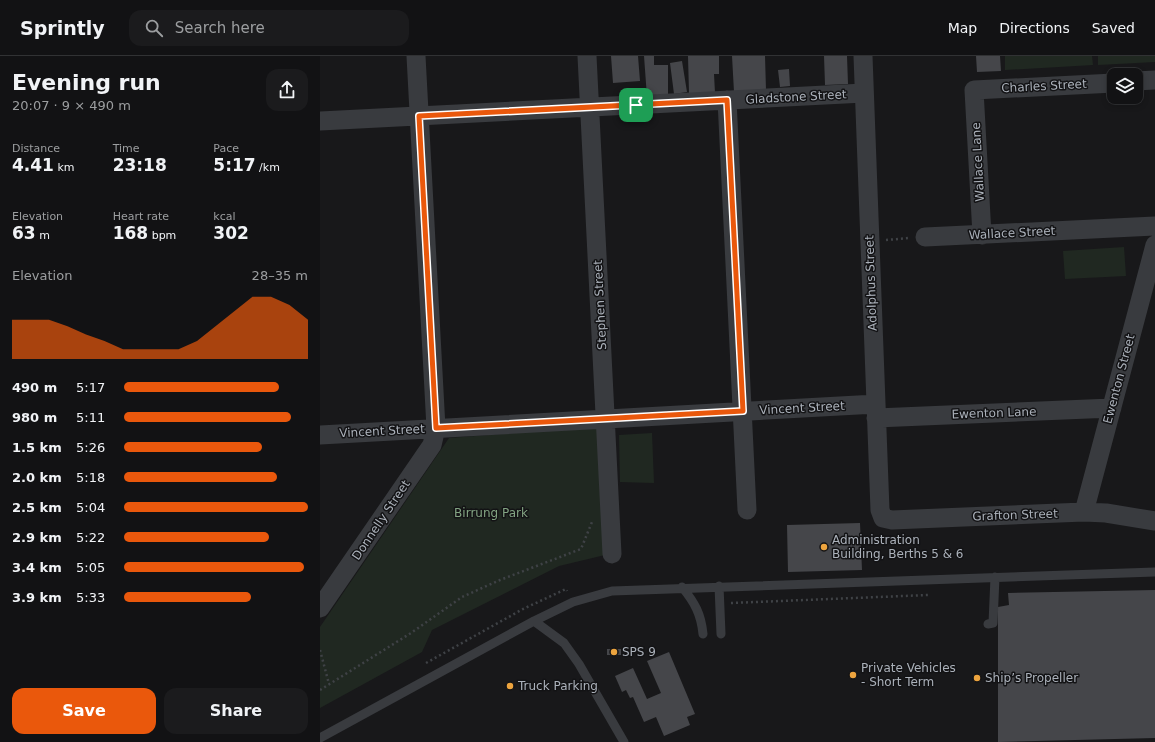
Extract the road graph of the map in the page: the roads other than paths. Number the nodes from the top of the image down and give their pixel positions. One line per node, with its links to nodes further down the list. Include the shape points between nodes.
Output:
1 (416, 56): 11 (street, Donnelly Street)
2 (587, 56): 10 (street, Stephen Street)
3 (863, 56): 8 (street, Adolphus Street)
4 (1155, 80): 5 (street)
5 (1143, 81)
6 (1107, 82): 7 (street, Charles Street)
7 (974, 90): 14 (street, Wallace Lane)
8 (864, 93): 9 (street, Gladstone Street); 19 (street, Adolphus Street)
9 (727, 100): 10 (street, Gladstone Street); 18 (street)
10 (590, 107): 11 (street, Gladstone Street); 20 (street, Stephen Street)
11 (419, 116): 12 (street, Gladstone Street); 21 (street, Donnelly Street)
12 (320, 121)
13 (1155, 226): 14 (street, Wallace Street)
14 (982, 235): 15 (street, Wallace Street)
15 (925, 238)
16 (1155, 245): 17 (street, Ewenton Street)
17 (1112, 408): 19 (street, Ewenton Lane); 25 (street, Ewenton Street)
18 (743, 411): 19 (street, Vincent Street); 20 (street, Vincent Street); 23 (street)
19 (876, 411): 24 (street, Adolphus Street)
20 (606, 419): 21 (street, Vincent Street); 27 (street, Stephen Street)
21 (436, 428): 22 (street, Vincent Street); 32 (street, Donnelly Street, via 432,445)
22 (320, 435)
23 (747, 510)
24 (880, 510): 25 (street, Grafton Street, via 883,518 892,520)
25 (1084, 512): 26 (street, Grafton Street)
26 (1155, 521)
27 (612, 554)
28 (1155, 572): 29 (lane)
29 (995, 577): 30 (lane); 34 (lane, via 993,623)
30 (719, 586): 31 (lane); 36 (lane)
31 (682, 587): 33 (lane, via 612,590 573,602); 35 (lane, via 696,607 702,621)
32 (320, 608)
33 (534, 621): 37 (lane); 38 (lane, via 564,644 579,664)
34 (988, 624)
35 (703, 634)
36 (721, 634)
37 (320, 738)
38 (624, 742)

